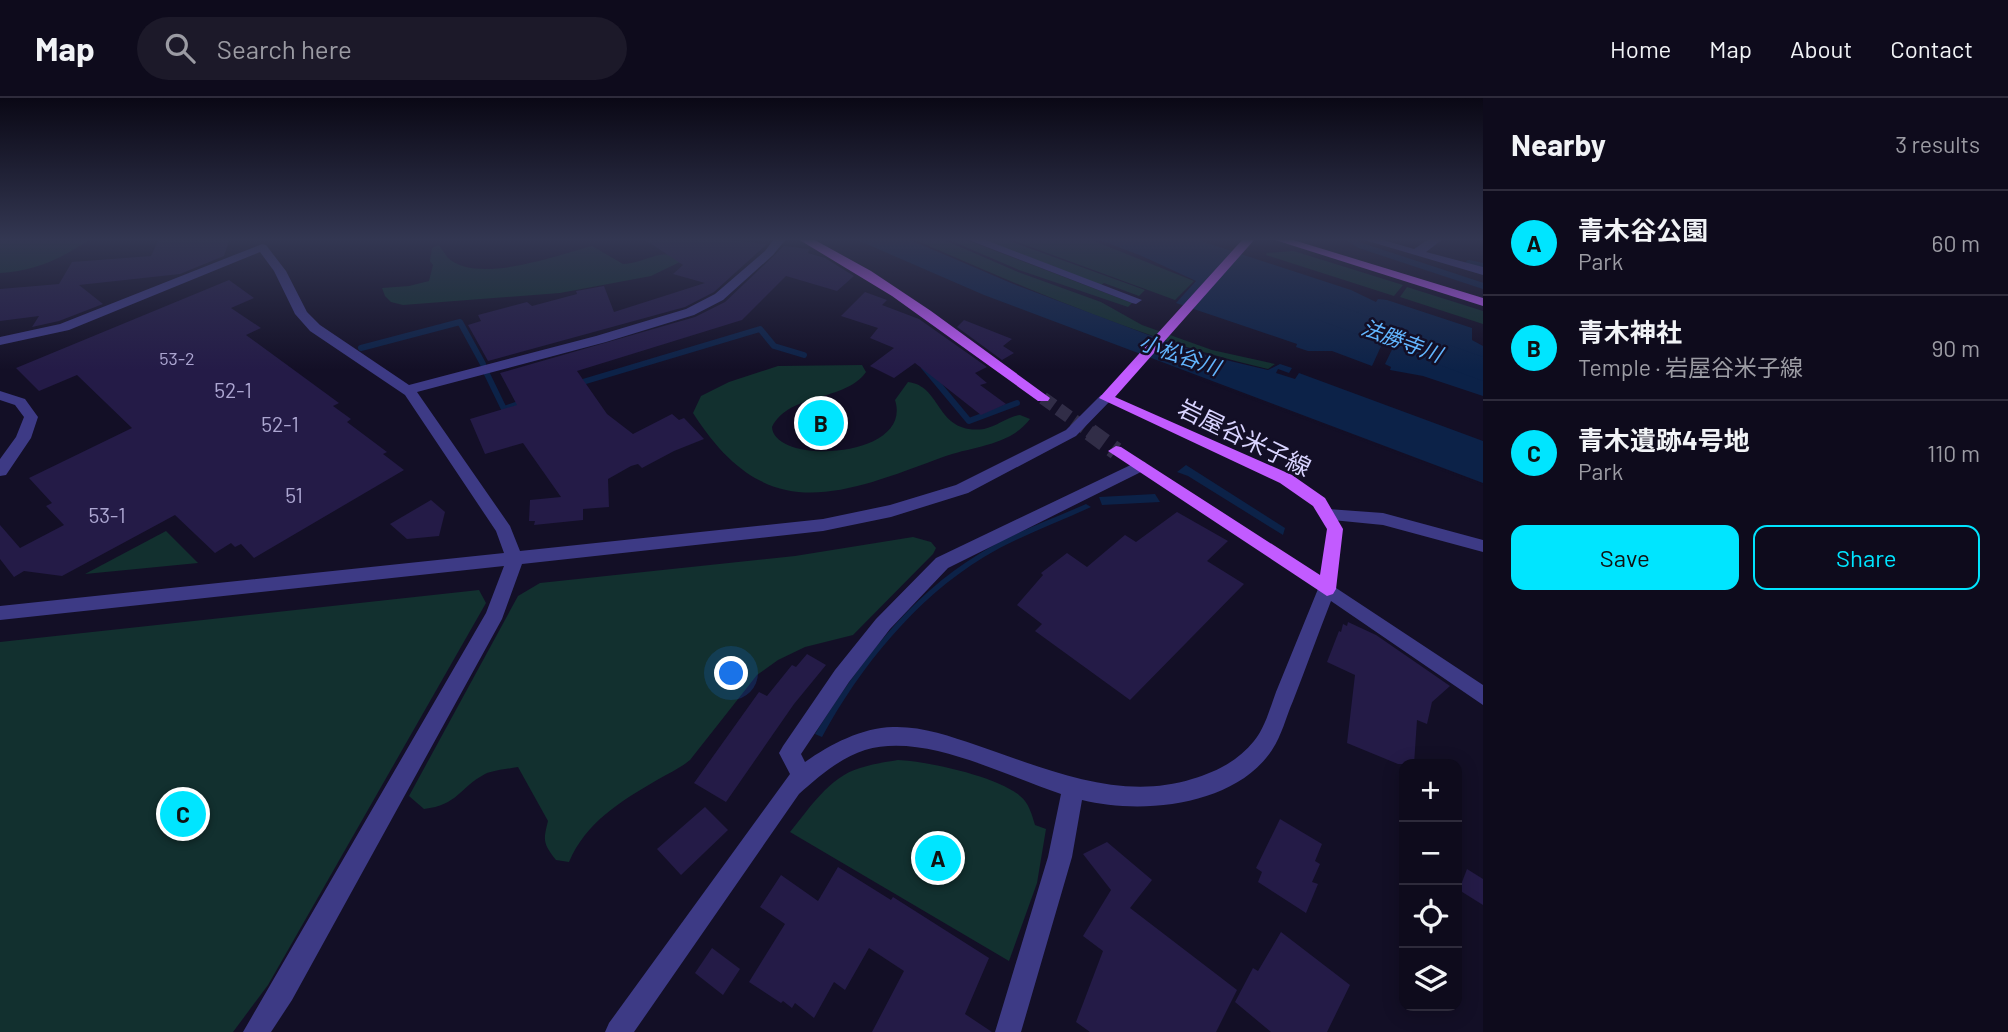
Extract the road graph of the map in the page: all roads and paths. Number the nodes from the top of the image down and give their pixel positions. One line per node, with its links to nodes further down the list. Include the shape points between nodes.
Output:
1 (166, 283): 10 (street, via 64,327)
2 (286, 283): 11 (street, via 301,314 315,328)
3 (735, 283): 11 (street, via 690,312)
4 (882, 283): 13 (main road)
5 (1089, 283): 8 (street)
6 (1210, 283): 14 (main road)
7 (1420, 283): 9 (main road)
8 (1136, 300)
9 (1483, 302)
10 (0, 341)
11 (408, 390): 20 (street, via 505,530)
12 (0, 395): 17 (street, via 20,402 32,417)
13 (1043, 398)
14 (1107, 398): 18 (main road, 岩屋谷米子線, via 1286,479); 20 (street, via 1071,433 1030,455 962,489 891,511 823,525)
15 (1116, 450): 16 (main road)
16 (1139, 466): 21 (main road); 24 (street, via 942,563 883,624 799,737 790,753)
17 (0, 471)
18 (1328, 515): 19 (street, via 1383,519); 21 (main road, via 1335,529)
19 (1483, 546)
20 (515, 560): 22 (street); 26 (street, via 495,614)
21 (1327, 589): 23 (street); 25 (street, via 1267,740 1244,766 1196,790 1151,798)
22 (0, 613)
23 (1483, 696)
24 (802, 777): 25 (street, via 856,744 894,736 951,746); 27 (street)
25 (1073, 790): 28 (street, via 1060,857)
26 (256, 1032)
27 (618, 1032)
28 (1008, 1032)

